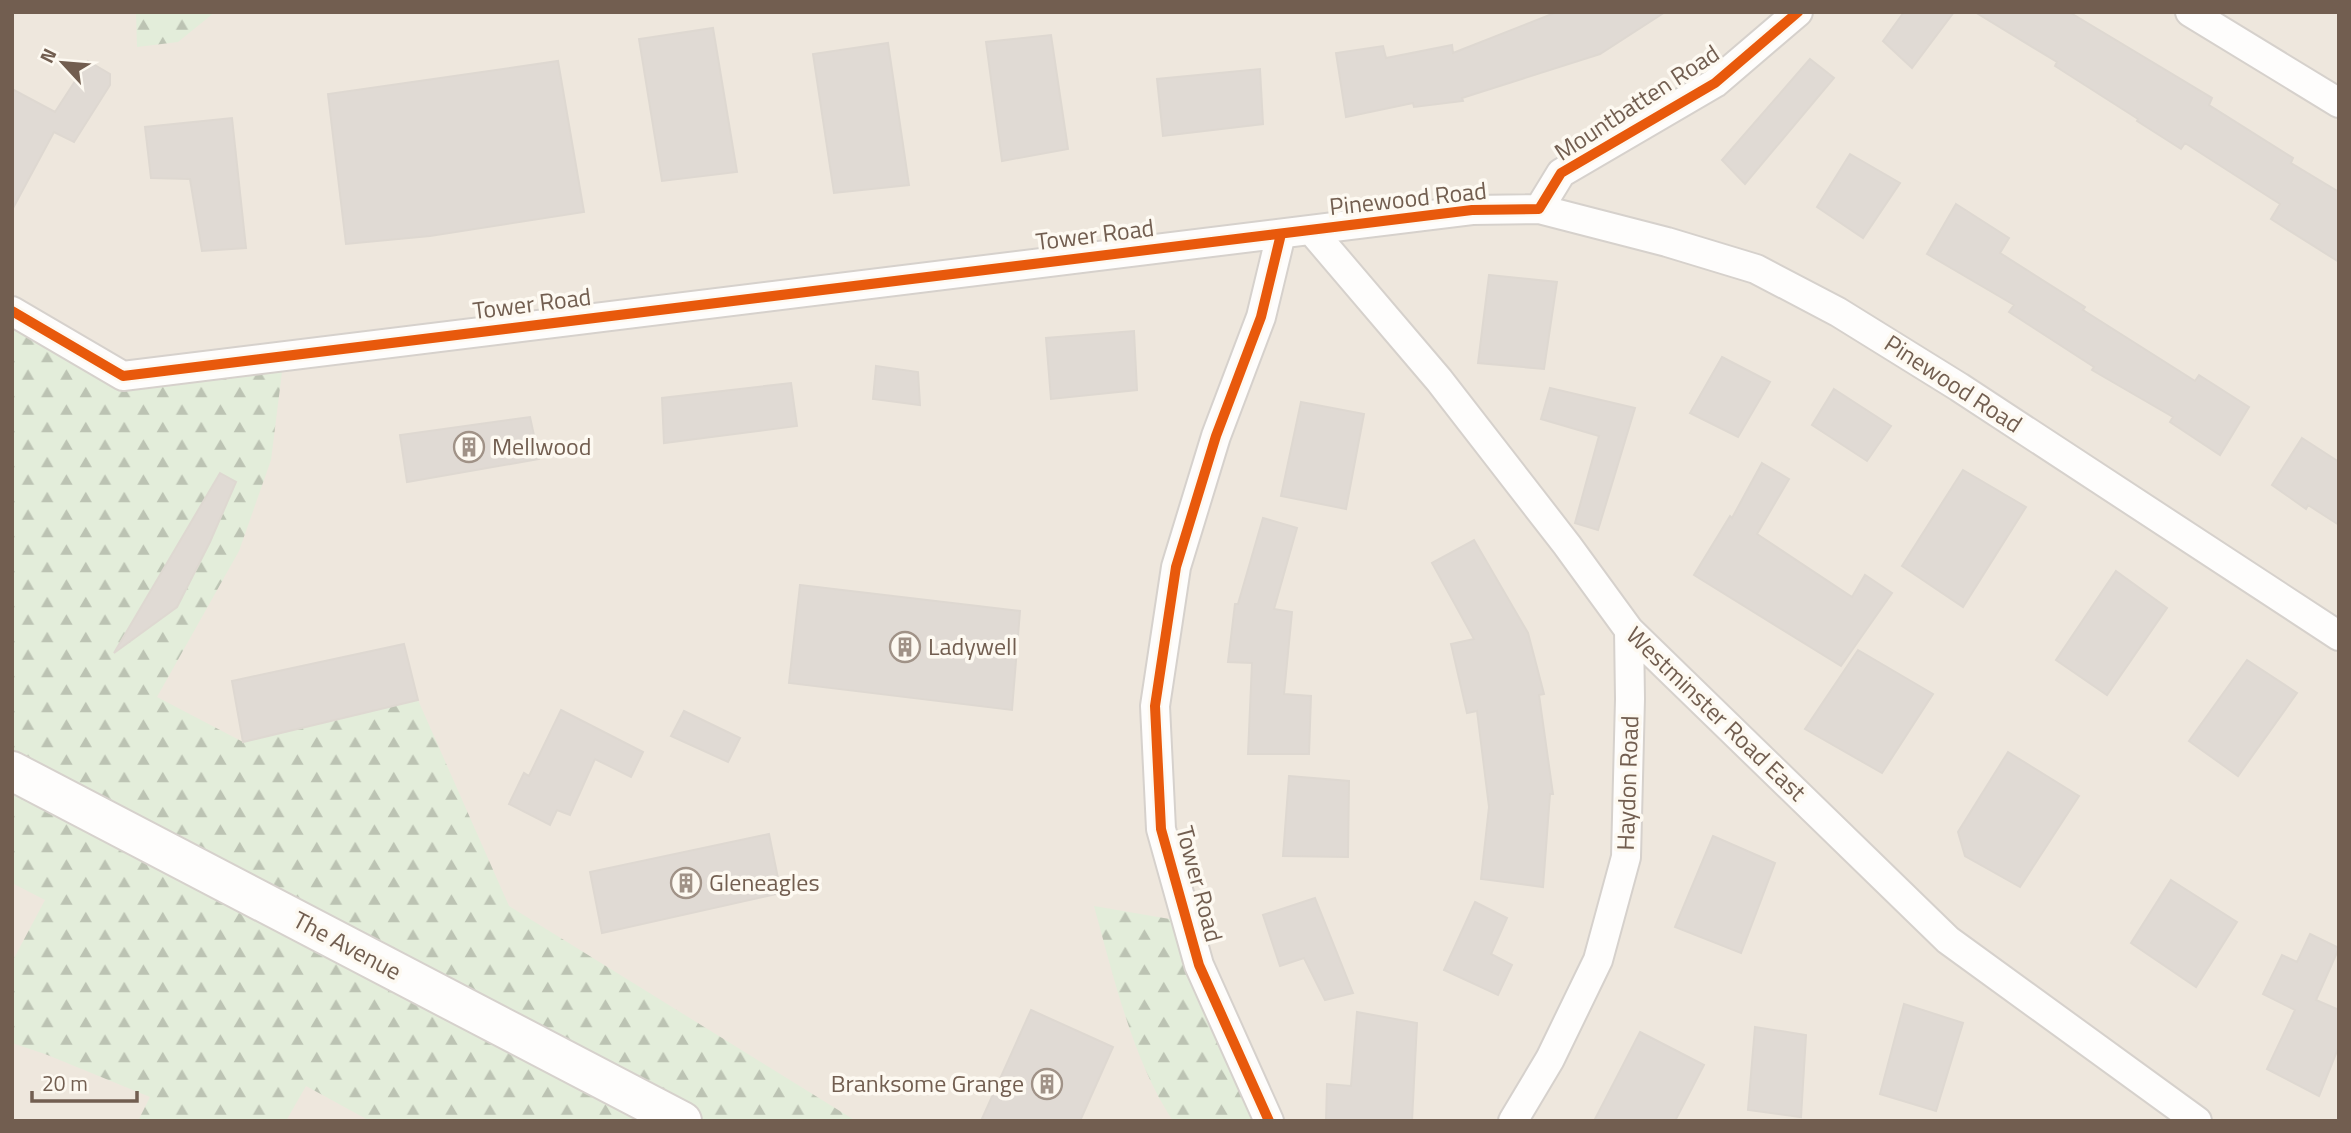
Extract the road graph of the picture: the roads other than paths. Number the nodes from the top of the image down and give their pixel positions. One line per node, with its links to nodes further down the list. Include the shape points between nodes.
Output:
1 (1798, 12): 4 (street, Mountbatten Road, via 1715,83 1561,173)
2 (2190, 12): 3 (street)
3 (2339, 103)
4 (1539, 209): 5 (street, Pinewood Road, via 1472,210); 9 (street, Pinewood Road, via 1756,269 1838,312)
5 (1312, 231): 6 (street, Pinewood Road); 8 (street, Westminster Road East, via 1439,380)
6 (1281, 234): 7 (street, Tower Road, via 123,376); 12 (street, Tower Road, via 1261,317 1216,436 1176,567 1155,706 1161,829 1199,965)
7 (12, 311)
8 (1629, 630): 13 (street, Haydon Road, via 1626,857 1598,960 1550,1059); 14 (street, Westminster Road East, via 1948,940)
9 (2339, 636)
10 (12, 771): 11 (main road, The Avenue)
11 (682, 1121)
12 (1269, 1121)
13 (1513, 1121)
14 (2197, 1121)

